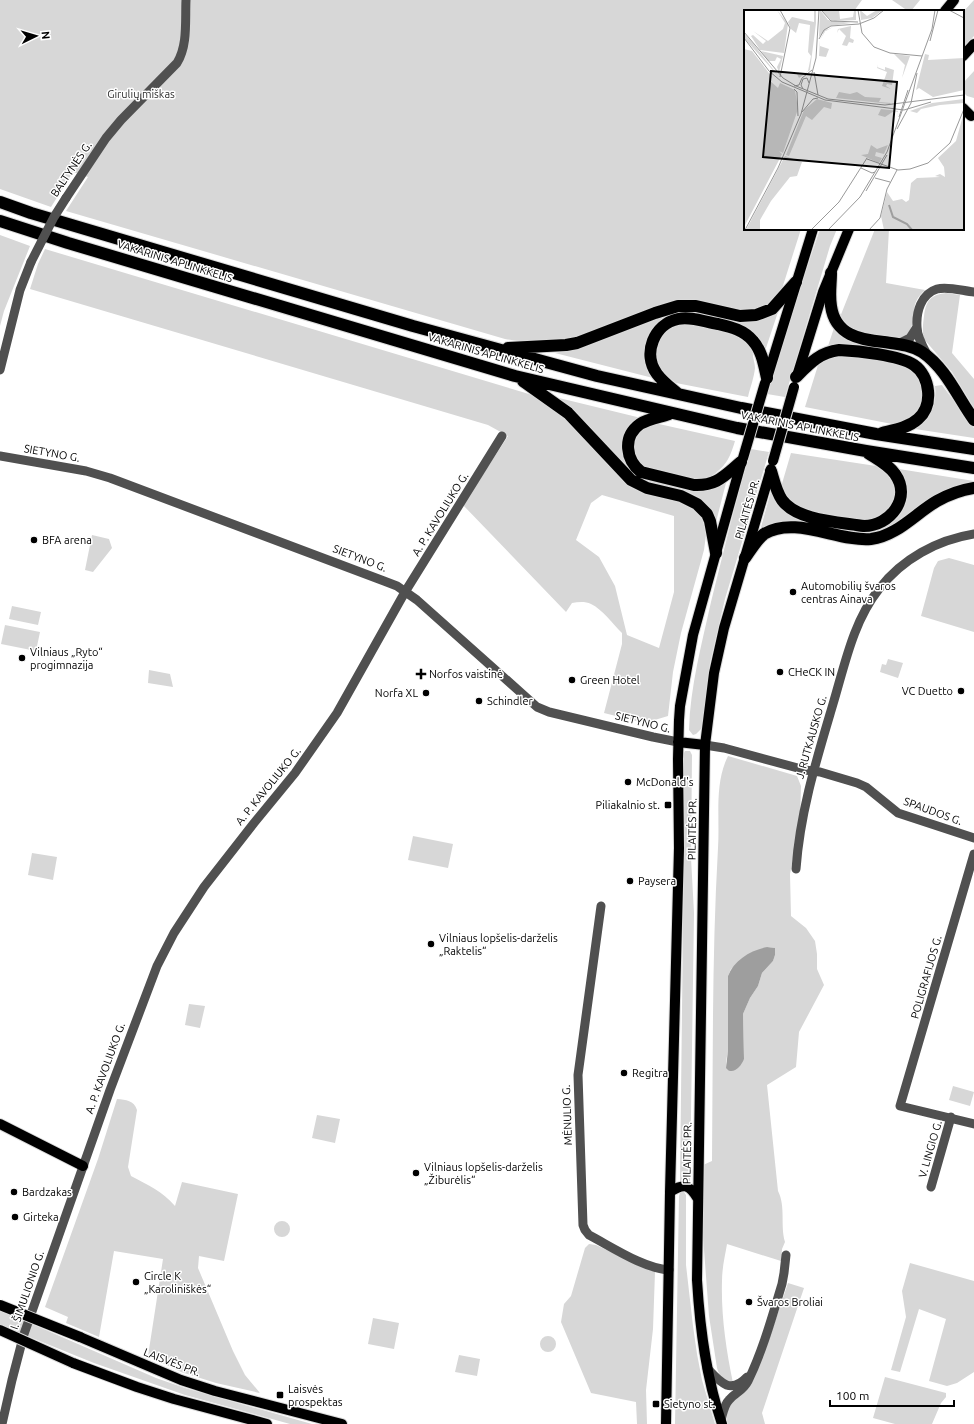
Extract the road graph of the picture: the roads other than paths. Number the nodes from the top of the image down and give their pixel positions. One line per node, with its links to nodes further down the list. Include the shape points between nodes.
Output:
1 (186, 0): 17 (street, BALTYNĖS G., bridge, via 181,57 106,138 54,217 20,290)
2 (954, 0): 3 (main road)
3 (946, 10)
4 (974, 44): 5 (main road)
5 (964, 55)
6 (0, 202): 15 (highway, VAKARINIS APLINKKELIS, via 413,326)
7 (0, 221): 18 (highway, VAKARINIS APLINKKELIS)
8 (813, 230): 11 (main road, PILAITĖS PR.)
9 (849, 230): 10 (main road, PILAITĖS PR.)
10 (831, 272): 14 (highway, via 831,307 834,318 844,330 859,339); 20 (main road, PILAITĖS PR.)
11 (796, 282): 15 (highway, via 772,309 756,315 740,316 696,306 678,306 577,343); 19 (main road, PILAITĖS PR.)
12 (974, 292): 13 (street, via 939,289 927,294 920,304)
13 (917, 327): 14 (street, via 910,338); 16 (street)
14 (898, 344): 16 (highway, via 912,347)
15 (496, 348): 21 (highway, VAKARINIS APLINKKELIS, via 597,376)
16 (929, 357): 23 (highway, via 946,377)
17 (0, 370)
18 (515, 376): 22 (highway, VAKARINIS APLINKKELIS); 34 (highway, via 568,413 631,480 647,488 681,496 697,504 710,521)
19 (766, 380): 21 (highway, via 763,359 757,346 746,334 727,326 686,318 678,319 664,325 658,331 650,353 656,373); 29 (main road, PILAITĖS PR., bridge)
20 (795, 382): 24 (highway, via 818,357 831,351 895,358 914,365 925,379 928,400 926,410 918,419 904,427); 30 (main road, PILAITĖS PR., bridge)
21 (680, 395): 24 (highway, VAKARINIS APLINKKELIS)
22 (671, 413): 27 (highway, VAKARINIS APLINKKELIS, via 737,428); 29 (highway, via 639,425 630,437 630,458 641,472 701,485 719,480)
23 (974, 420)
24 (876, 434): 26 (highway, VAKARINIS APLINKKELIS)
25 (502, 436): 36 (street, A. P. KAVOLIUKO G.)
26 (974, 450)
27 (866, 451): 30 (highway, via 896,475 900,494 896,509 890,516 871,526 808,517 794,511 782,500 775,485); 31 (highway, VAKARINIS APLINKKELIS)
28 (0, 456): 36 (street, SIETYNO G., via 116,479 384,580)
29 (742, 460): 34 (main road, PILAITĖS PR.)
30 (772, 466): 35 (main road, PILAITĖS PR.)
31 (974, 468)
32 (974, 488): 35 (highway, via 937,501 880,538 861,539 787,527 762,535)
33 (974, 534): 39 (street, J. RUTKAUSKO G., via 950,539 912,558 887,579 869,603 852,640)
34 (716, 553): 37 (main road, PILAITĖS PR., via 692,642 680,706)
35 (745, 558): 38 (main road, PILAITĖS PR., via 724,628 714,673)
36 (405, 592): 37 (street, SIETYNO G., via 537,707 653,738); 47 (street, A. P. KAVOLIUKO G., via 348,694 317,743 204,887 174,933 126,1046)
37 (678, 742): 38 (main road); 49 (main road, PILAITĖS PR., via 679,848)
38 (706, 745): 39 (street, SPAUDOS G.); 50 (main road, PILAITĖS PR.)
39 (813, 772): 40 (street, SPAUDOS G., via 857,783 866,787 898,813); 42 (street, J. RUTKAUSKO G., via 799,835)
40 (974, 838)
41 (974, 854): 44 (street, POLIGRAFIJOS G., via 900,1106)
42 (796, 869)
43 (601, 906): 52 (street, MĖNULIO G., via 578,1075 583,1225 589,1234 629,1256)
44 (951, 1117): 46 (street); 48 (street, V. LINGIO G.)
45 (0, 1124): 47 (main road)
46 (974, 1124)
47 (84, 1166): 58 (street, I. ŠIMULIONIO G., via 24,1334)
48 (931, 1187)
49 (670, 1192): 50 (main road, via 683,1185 693,1190); 52 (main road, PILAITĖS PR.)
50 (698, 1199): 55 (main road, PILAITĖS PR., via 698,1300)
51 (786, 1255): 56 (street, via 782,1284)
52 (669, 1270): 61 (main road, PILAITĖS PR.)
53 (0, 1305): 60 (main road, LAISVĖS PR., bridge, via 180,1380)
54 (0, 1330): 59 (main road, bridge, via 73,1363 137,1387)
55 (707, 1368): 56 (street, via 719,1381 732,1386 741,1383); 57 (main road, PILAITĖS PR.)
56 (753, 1370): 57 (street, via 745,1387 725,1405)
57 (722, 1422)
58 (2, 1424)
59 (267, 1424)
60 (342, 1424)
61 (666, 1424)

